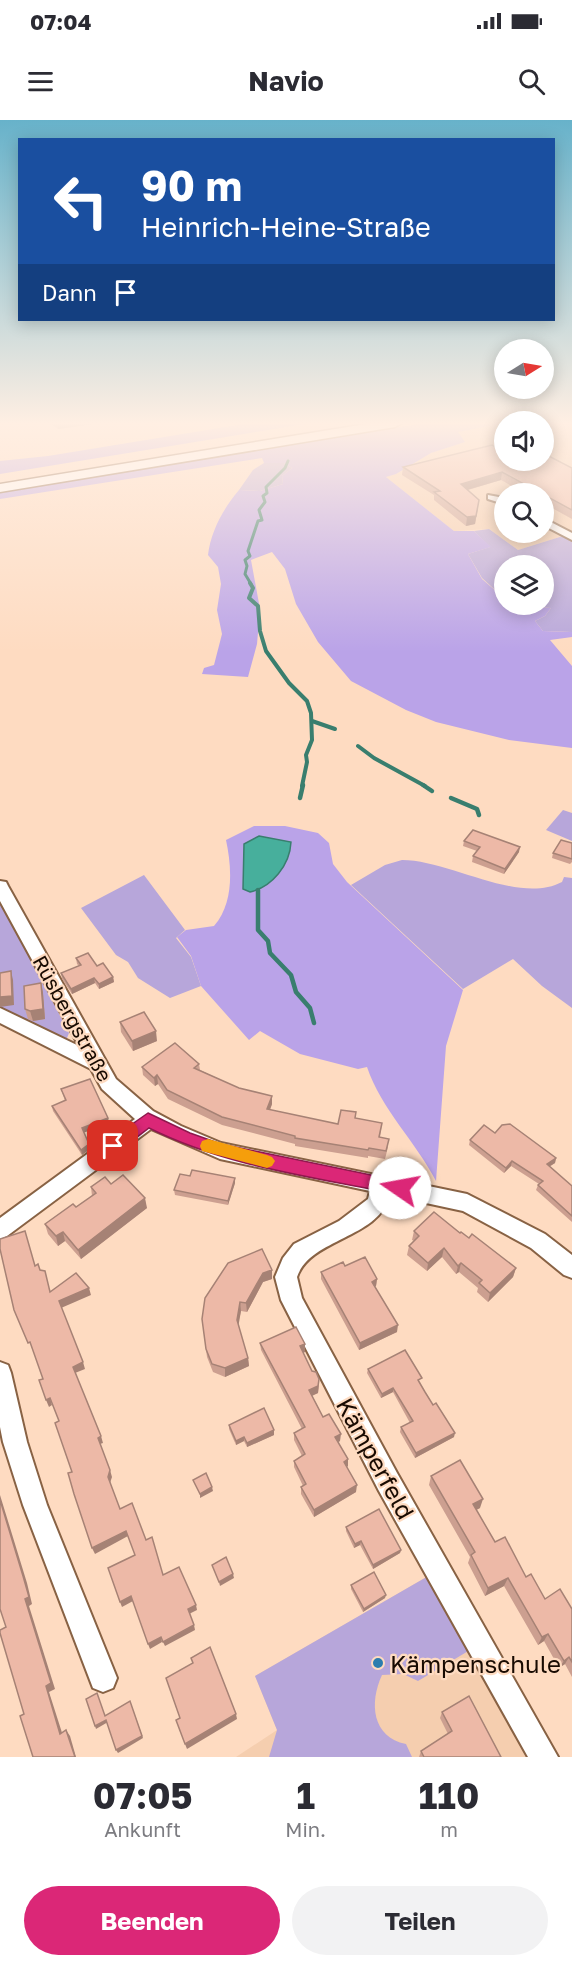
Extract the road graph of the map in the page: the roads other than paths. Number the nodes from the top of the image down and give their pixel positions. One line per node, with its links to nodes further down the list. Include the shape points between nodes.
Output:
1 (554, 527): 2 (street)
2 (572, 537)
3 (0, 886): 5 (street, Rüsbergstraße)
4 (0, 1015): 5 (street)
5 (96, 1063): 6 (street, Rüsbergstraße, via 127,1104)
6 (148, 1120): 7 (street, Rüsbergstraße, via 220,1151); 8 (street)
7 (381, 1184): 9 (street, Rüsbergstraße, via 467,1203 538,1241); 12 (street, Kämperfeld, via 376,1204 346,1227 301,1251 290,1264 286,1277 292,1299 388,1482)
8 (0, 1230)
9 (572, 1268)
10 (0, 1373): 11 (street, via 15,1442 35,1505)
11 (103, 1678)
12 (544, 1757)

